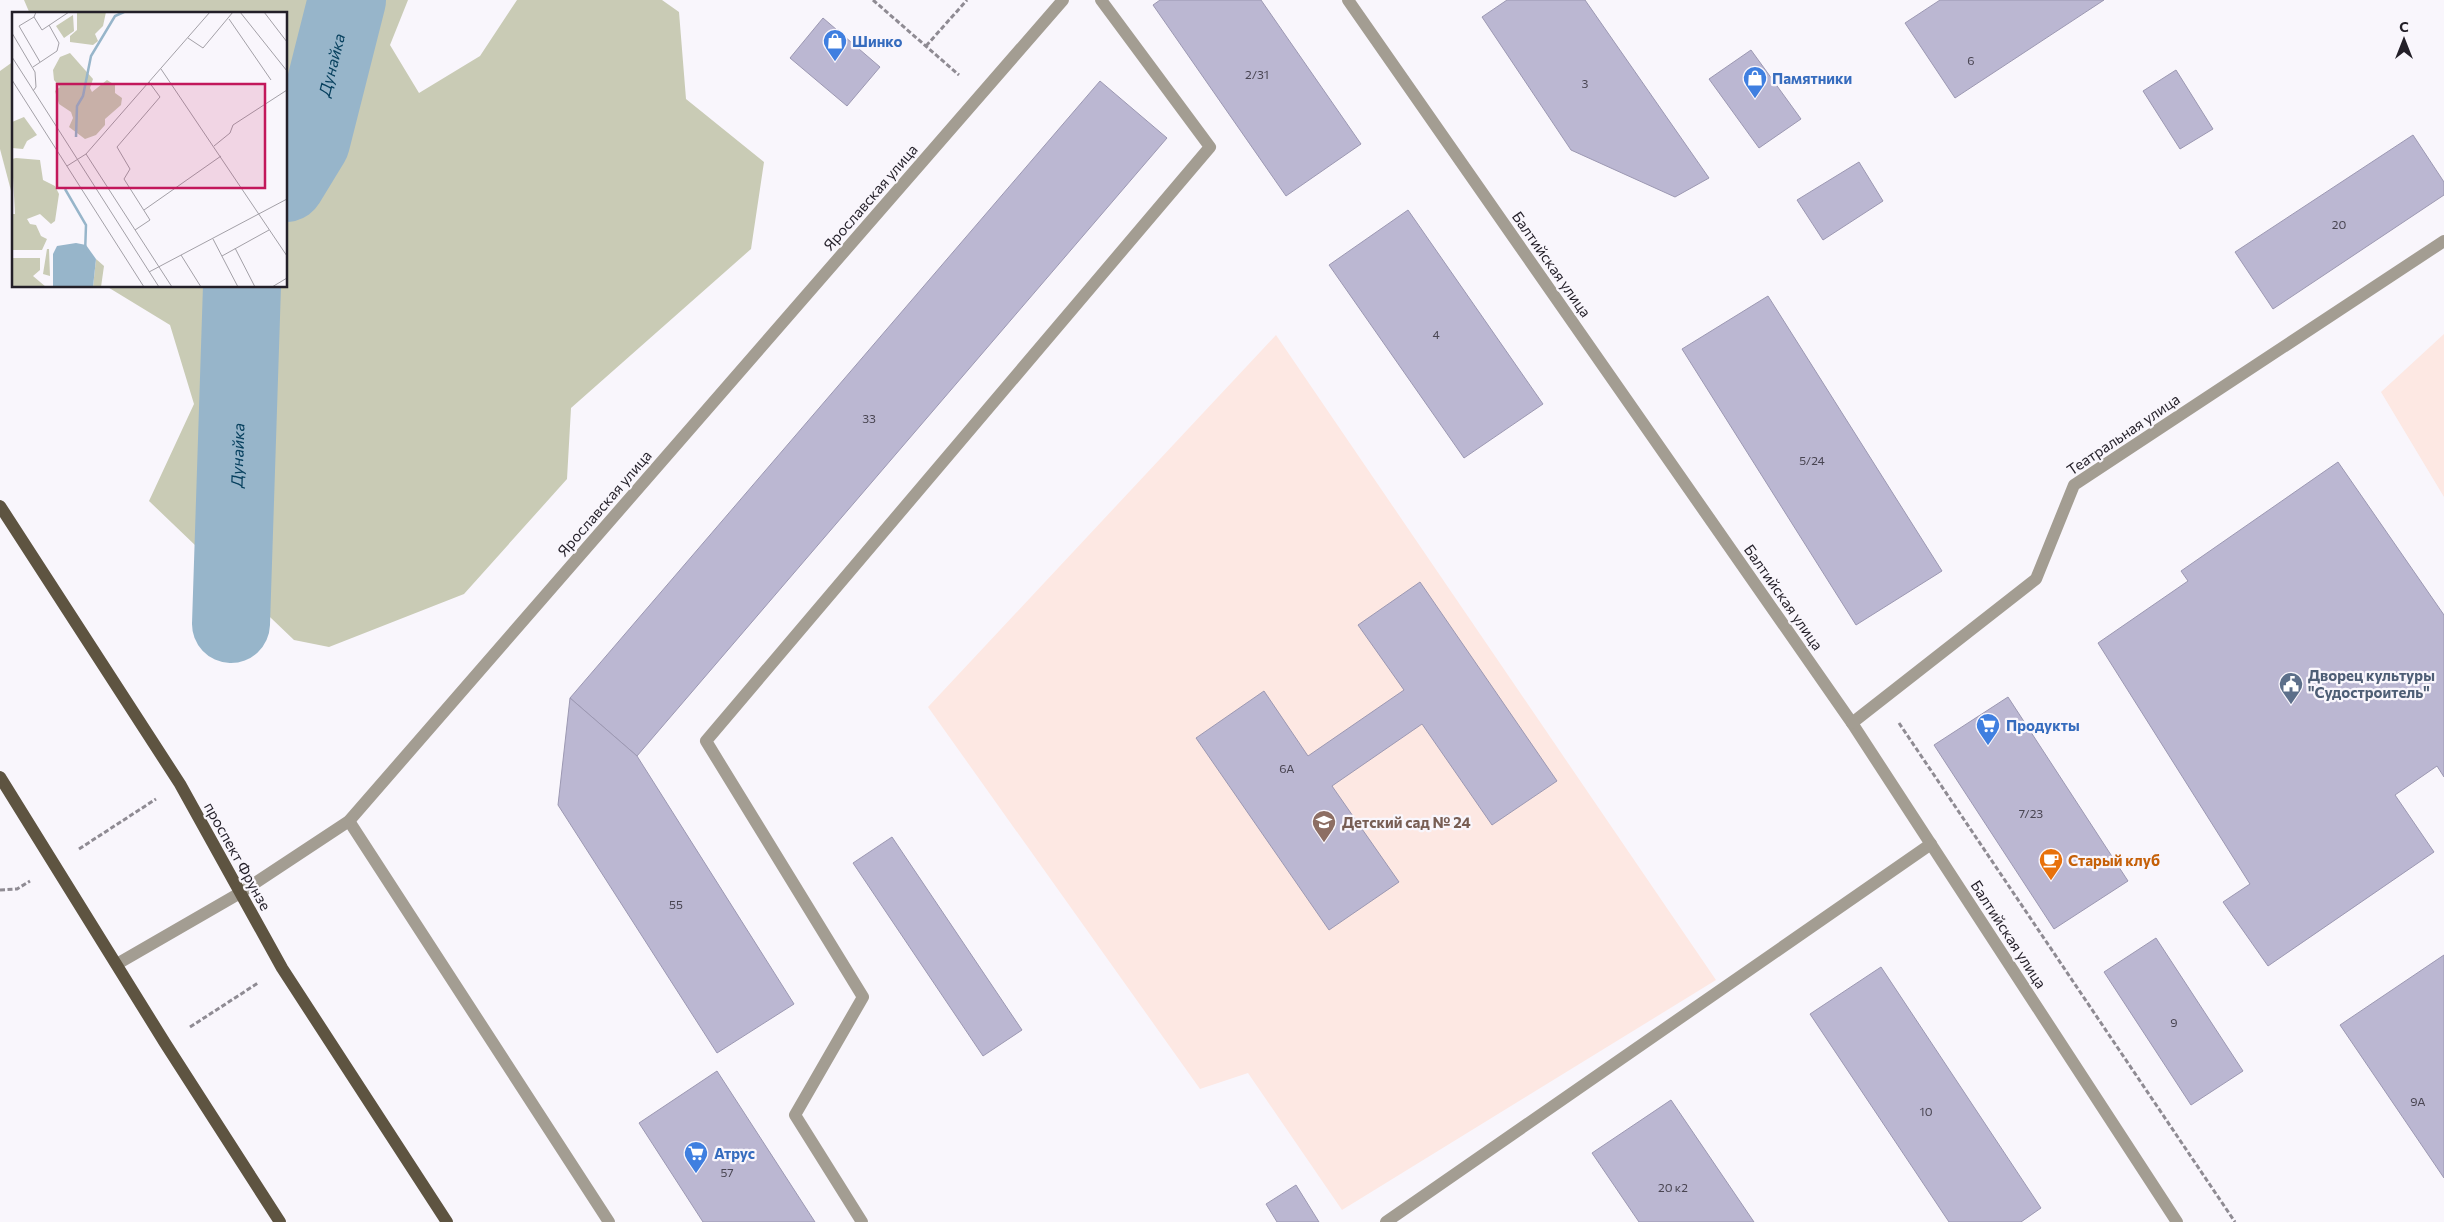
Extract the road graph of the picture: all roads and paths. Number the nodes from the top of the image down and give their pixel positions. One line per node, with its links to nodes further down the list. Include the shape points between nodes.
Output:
1 (873, 0): 6 (path)
2 (967, 0): 6 (path)
3 (1063, 0): 7 (street, Ярославская улица)
4 (1101, 0): 25 (street, via 1210,148 706,741 863,997 795,1115)
5 (1348, 0): 11 (street, Балтийская улица)
6 (926, 46): 7 (path)
7 (981, 94): 14 (street, Ярославская улица)
8 (2444, 241): 10 (street, Театральная улица, via 2074,485 2036,578)
9 (0, 506): 13 (main road, проспект Фрунзе)
10 (1882, 699): 11 (street, Театральная улица); 28 (path)
11 (1852, 723): 15 (street, Балтийская улица)
12 (0, 776): 16 (main road)
13 (180, 784): 16 (path); 18 (main road, проспект Фрунзе)
14 (349, 821): 18 (street, Ярославская улица); 24 (street)
15 (1931, 844): 26 (street); 27 (street, Балтийская улица)
16 (56, 864): 17 (path, via 17,889); 19 (main road)
17 (0, 890)
18 (240, 893): 19 (street, Ярославская улица); 20 (main road, проспект Фрунзе)
19 (117, 964): 21 (main road)
20 (282, 968): 21 (path); 23 (main road, проспект Фрунзе)
21 (165, 1043): 22 (main road)
22 (280, 1222)
23 (447, 1222)
24 (609, 1222)
25 (862, 1222)
26 (1386, 1222)
27 (2177, 1222)
28 (2235, 1222)

